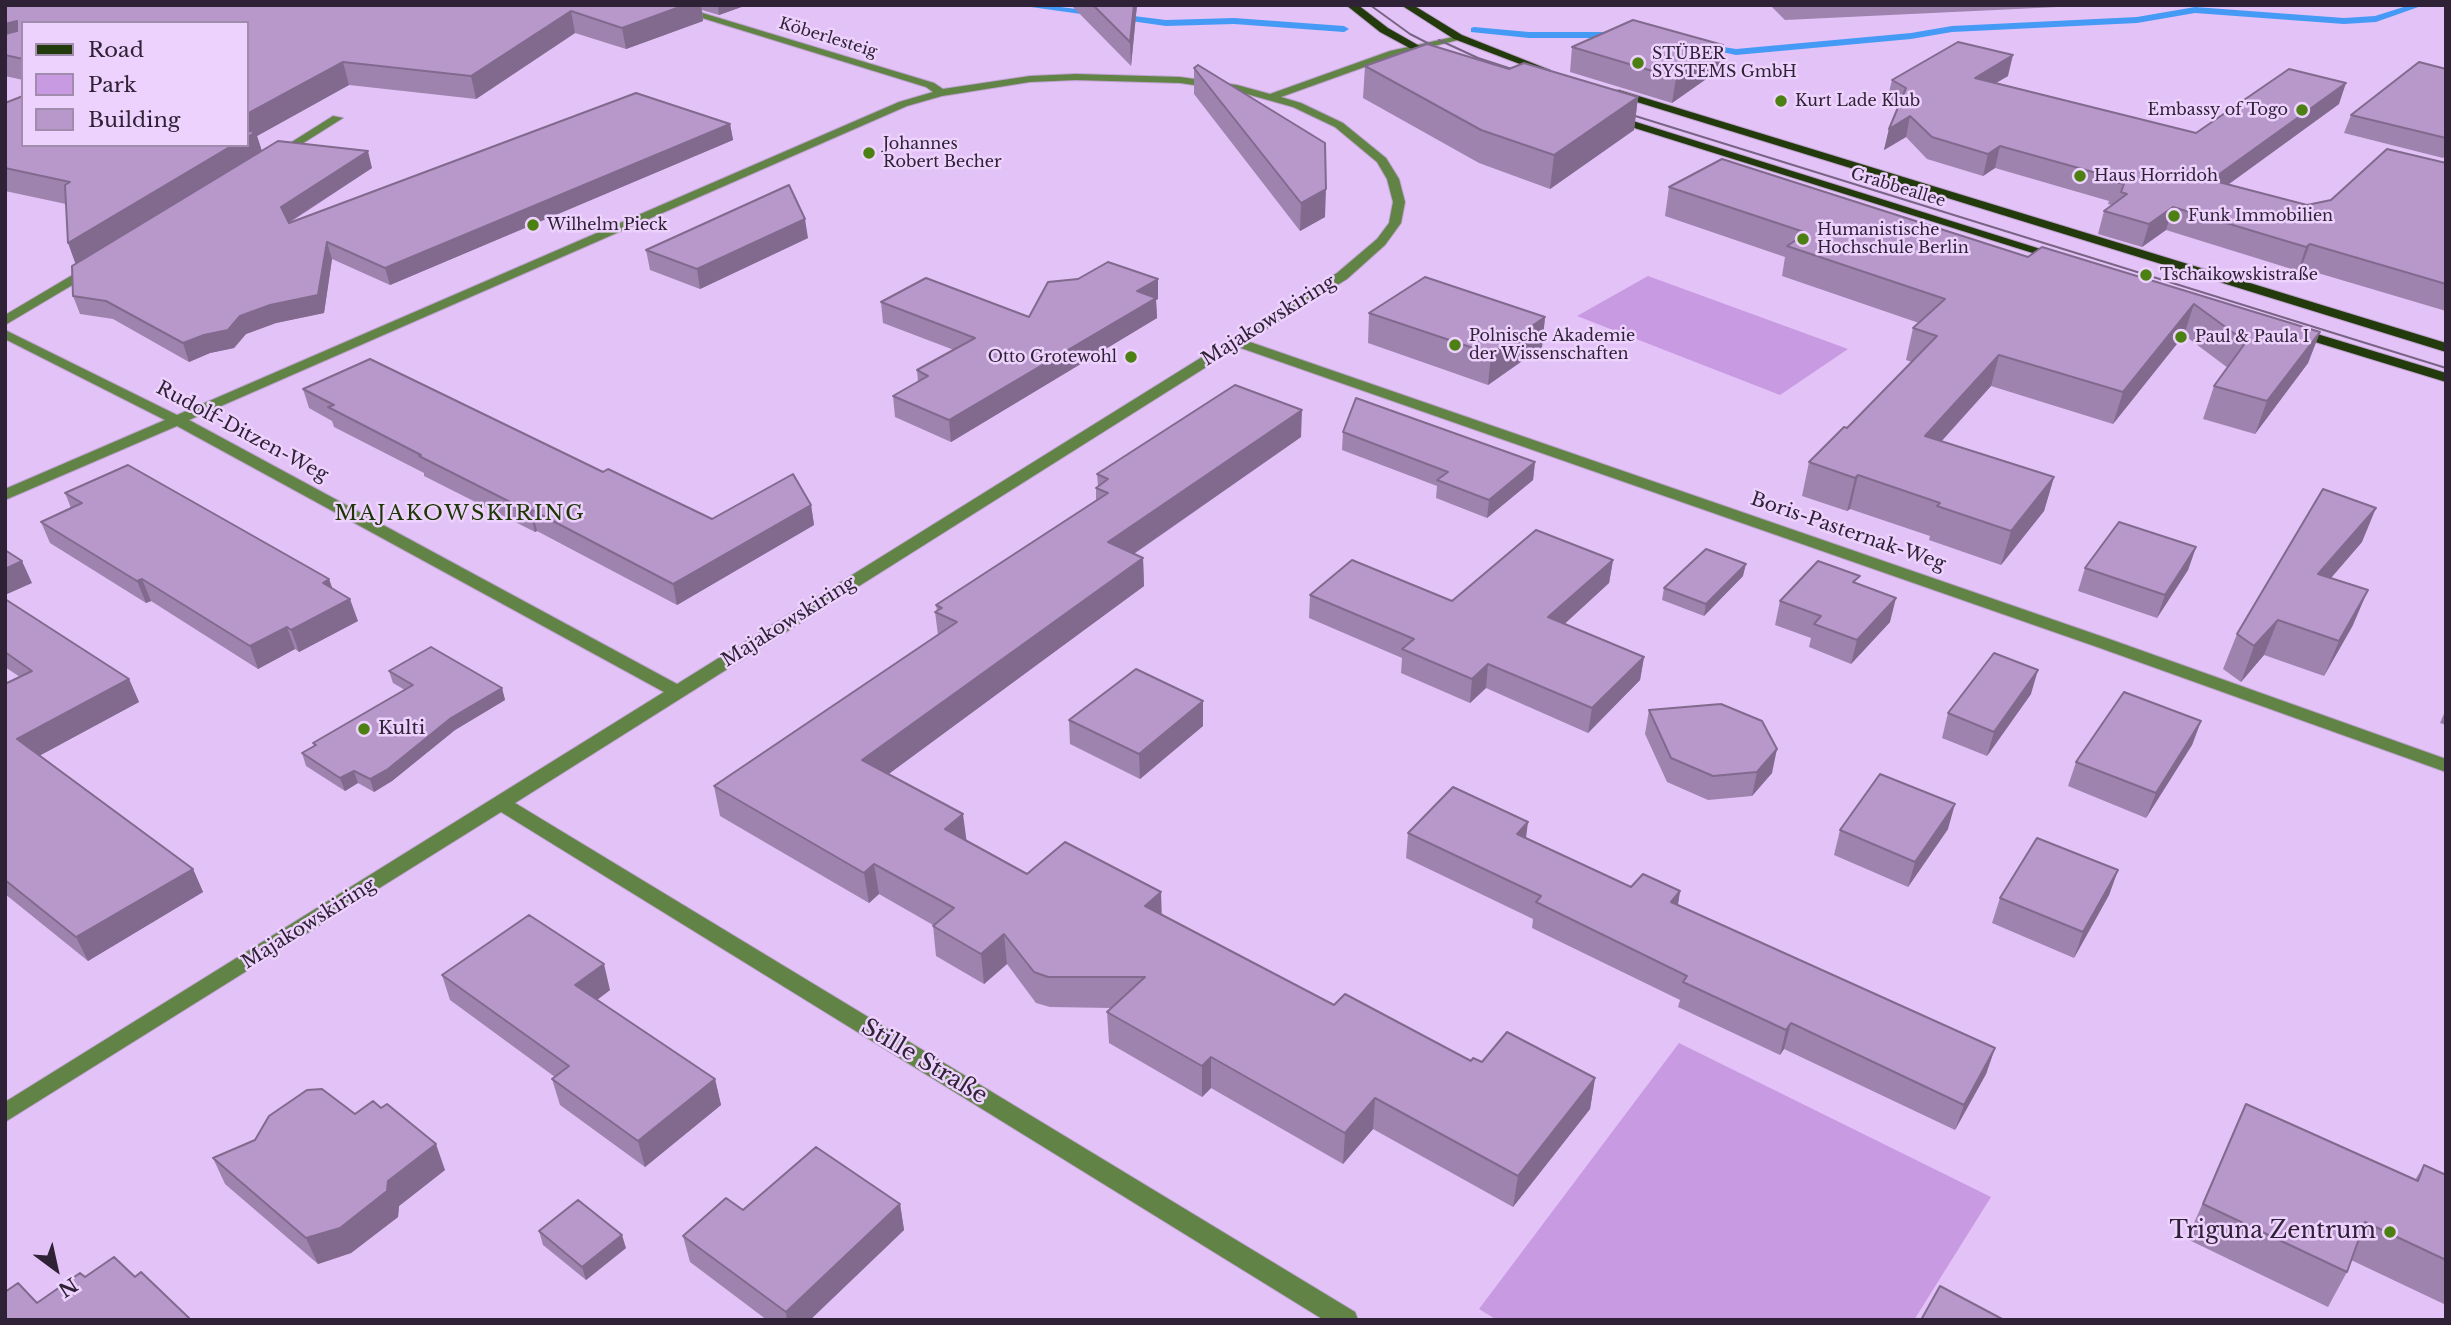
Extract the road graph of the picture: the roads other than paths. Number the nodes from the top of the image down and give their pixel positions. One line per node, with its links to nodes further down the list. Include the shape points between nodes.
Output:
1 (665, 5): 9 (street, Köberlesteig, via 930,85)
2 (1351, 5): 5 (main road)
3 (1406, 5): 4 (main road)
4 (1458, 37): 5 (street); 7 (main road)
5 (1413, 47): 6 (main road); 10 (street)
6 (1442, 61)
7 (1561, 75)
8 (1601, 88): 20 (main road, Grabbeallee)
9 (940, 93): 10 (street, Majakowskiring, via 1076,76 1180,80); 22 (street, Majakowskiring, via 903,104)
10 (1271, 97): 19 (street, Majakowskiring, via 1314,111 1364,143 1389,170 1399,202 1395,223 1381,242 1342,276)
11 (1595, 113): 15 (main road, Grabbeallee)
12 (338, 118): 13 (street)
13 (265, 163)
14 (104, 260): 16 (street)
15 (2067, 260)
16 (5, 321)
17 (2280, 326): 21 (main road)
18 (5, 334): 22 (street, Rudolf-Ditzen-Weg)
19 (1236, 342): 24 (street, Majakowskiring); 25 (street, Boris-Pasternak-Weg)
20 (2446, 348)
21 (2446, 378)
22 (177, 420): 23 (street, Majakowskiring); 24 (street, Rudolf-Ditzen-Weg)
23 (5, 495)
24 (678, 692): 26 (street, Majakowskiring)
25 (2446, 766)
26 (502, 804): 27 (street, Majakowskiring); 28 (street, Stille Straße)
27 (5, 1113)
28 (1346, 1320)

